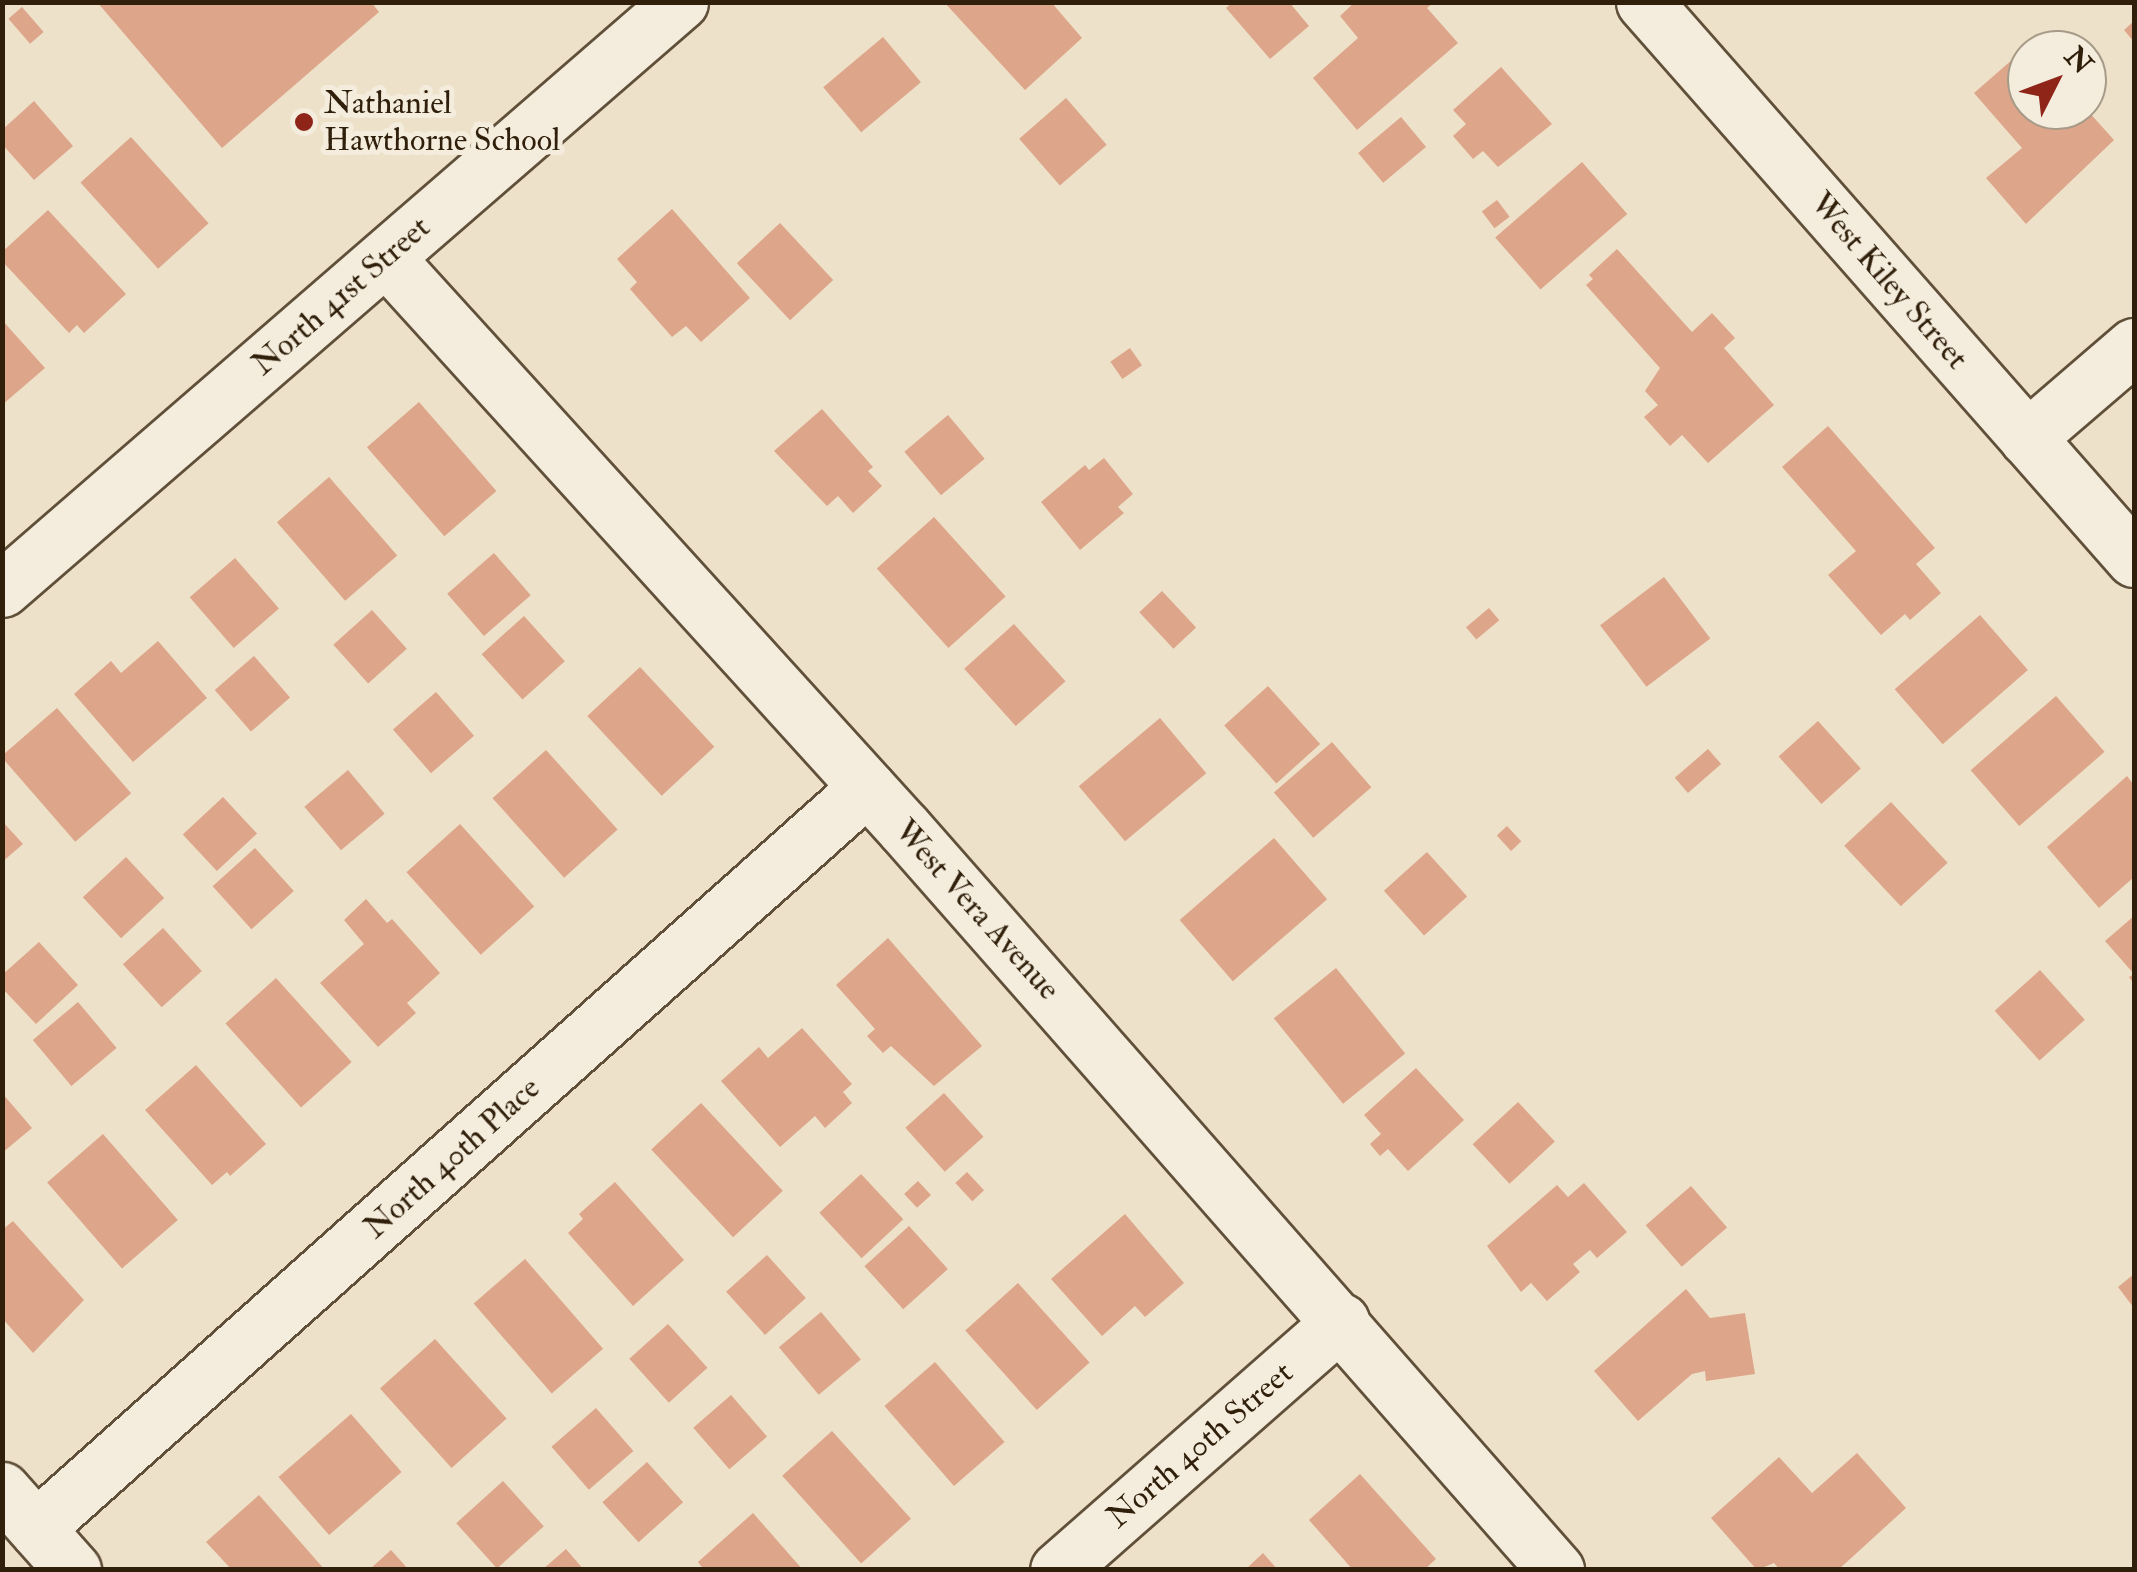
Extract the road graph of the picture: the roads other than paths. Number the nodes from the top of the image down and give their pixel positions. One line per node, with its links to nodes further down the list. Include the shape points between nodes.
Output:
1 (680, 2): 3 (street, North 41st Street)
2 (1644, 2): 5 (street, West Kiley Street)
3 (387, 259): 7 (street, North 41st Street); 8 (street, West Vera Avenue)
4 (2134, 346): 5 (street)
5 (2027, 438): 6 (street, West Kiley Street)
6 (2134, 560)
7 (2, 589)
8 (867, 788): 9 (street, West Vera Avenue); 10 (street, North 40th Place)
9 (1342, 1321): 12 (street, North 40th Street); 13 (street, West Vera Avenue)
10 (20, 1509): 11 (street)
11 (72, 1570)
12 (1058, 1570)
13 (1556, 1570)

